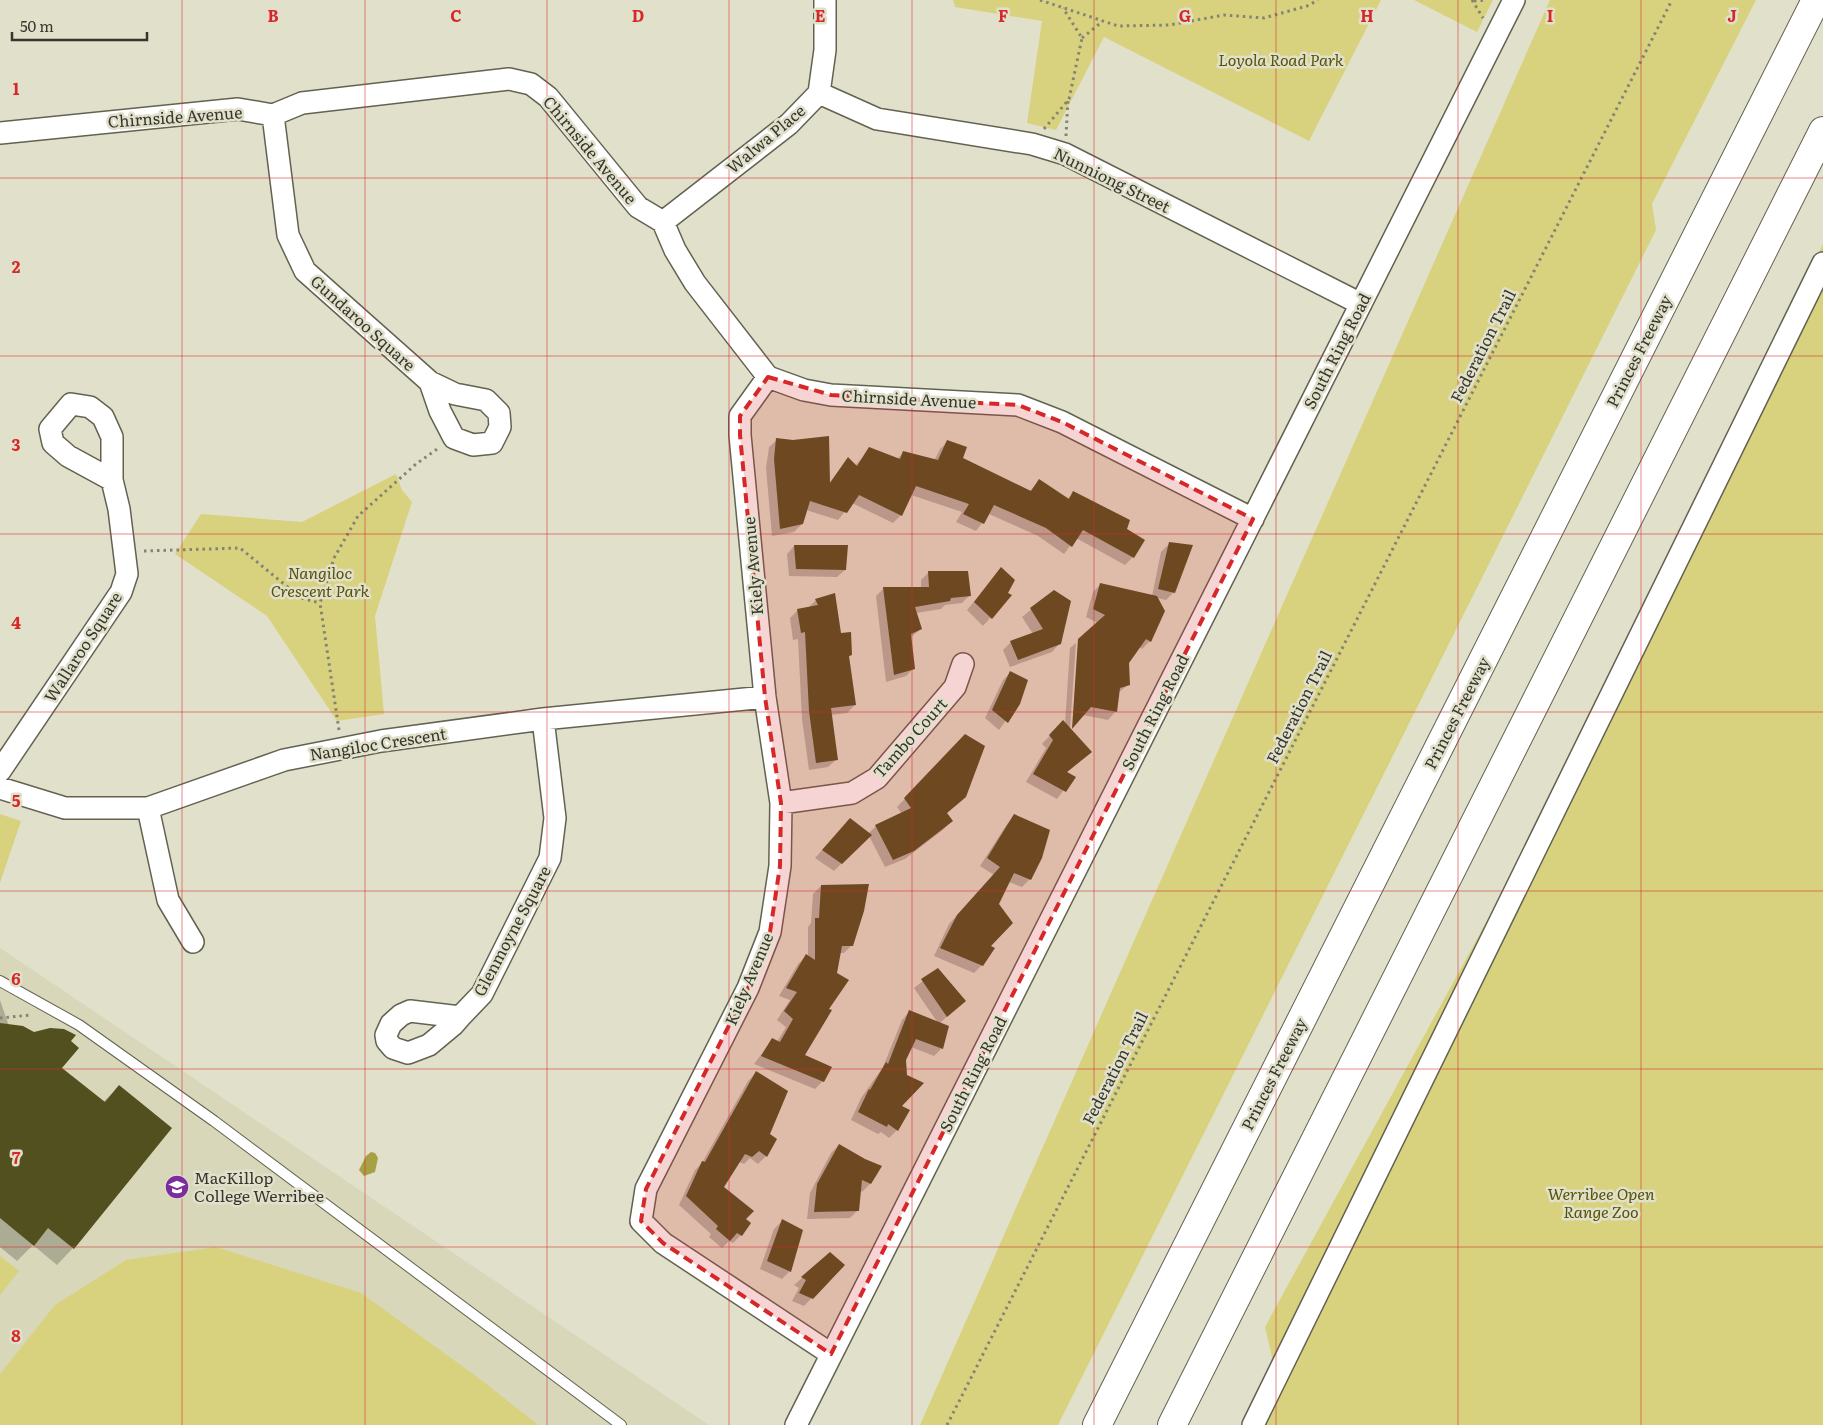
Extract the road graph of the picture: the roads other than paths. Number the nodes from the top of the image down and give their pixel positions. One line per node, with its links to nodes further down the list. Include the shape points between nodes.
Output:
1 (825, 0): 5 (street, Walwa Place, via 825,50)
2 (1514, 0): 12 (street, South Ring Road)
3 (1802, 0): 7 (highway)
4 (1816, 0): 7 (highway, Princes Freeway)
5 (819, 93): 10 (street, Walwa Place, via 789,124); 12 (street, Nunniong Street, via 878,119 1032,144 1065,154)
6 (273, 115): 9 (street, Chirnside Avenue, via 238,109); 10 (street, Chirnside Avenue, via 302,103 509,79 531,84 548,97 638,207); 14 (street, Gundaroo Square, via 288,235 305,270)
7 (1755, 122): 30 (highway, Princes Freeway)
8 (1823, 131): 31 (highway)
9 (0, 133)
10 (663, 222): 13 (street, via 695,283)
11 (1823, 263): 32 (street)
12 (1361, 304): 16 (street, South Ring Road)
13 (768, 376): 16 (street, Chirnside Avenue, via 804,390 831,395 1018,405 1062,422); 18 (street, Kiely Avenue, via 740,416)
14 (430, 382): 14 (street, Gundaroo Square, via 440,412 454,438 473,445 492,443 500,427 499,414 486,400 455,394)
15 (112, 480): 20 (street, Wallaroo Square, via 120,509 126,574 121,592)
16 (1253, 519): 27 (street, South Ring Road)
17 (963, 664): 22 (street, Tambo Court, via 955,687 877,778 852,793)
18 (765, 697): 19 (street, Nangiloc Crescent); 22 (street, Kiely Avenue)
19 (543, 720): 23 (street, Nangiloc Crescent, via 342,748 284,760); 26 (street, Glenmoyne Square, via 555,818 550,858 482,994)
20 (0, 772)
21 (0, 788): 23 (street, Nangiloc Crescent, via 65,808)
22 (781, 803): 27 (street, Kiely Avenue, via 780,866 770,932 748,988 646,1189 641,1221 663,1243)
23 (148, 808): 24 (street, via 168,900)
24 (193, 942)
25 (0, 981): 28 (lane, via 79,1025 214,1120)
26 (460, 1018)
27 (832, 1354): 29 (street, South Ring Road)
28 (621, 1425)
29 (796, 1425)
30 (1097, 1425)
31 (1172, 1425)
32 (1253, 1425)

